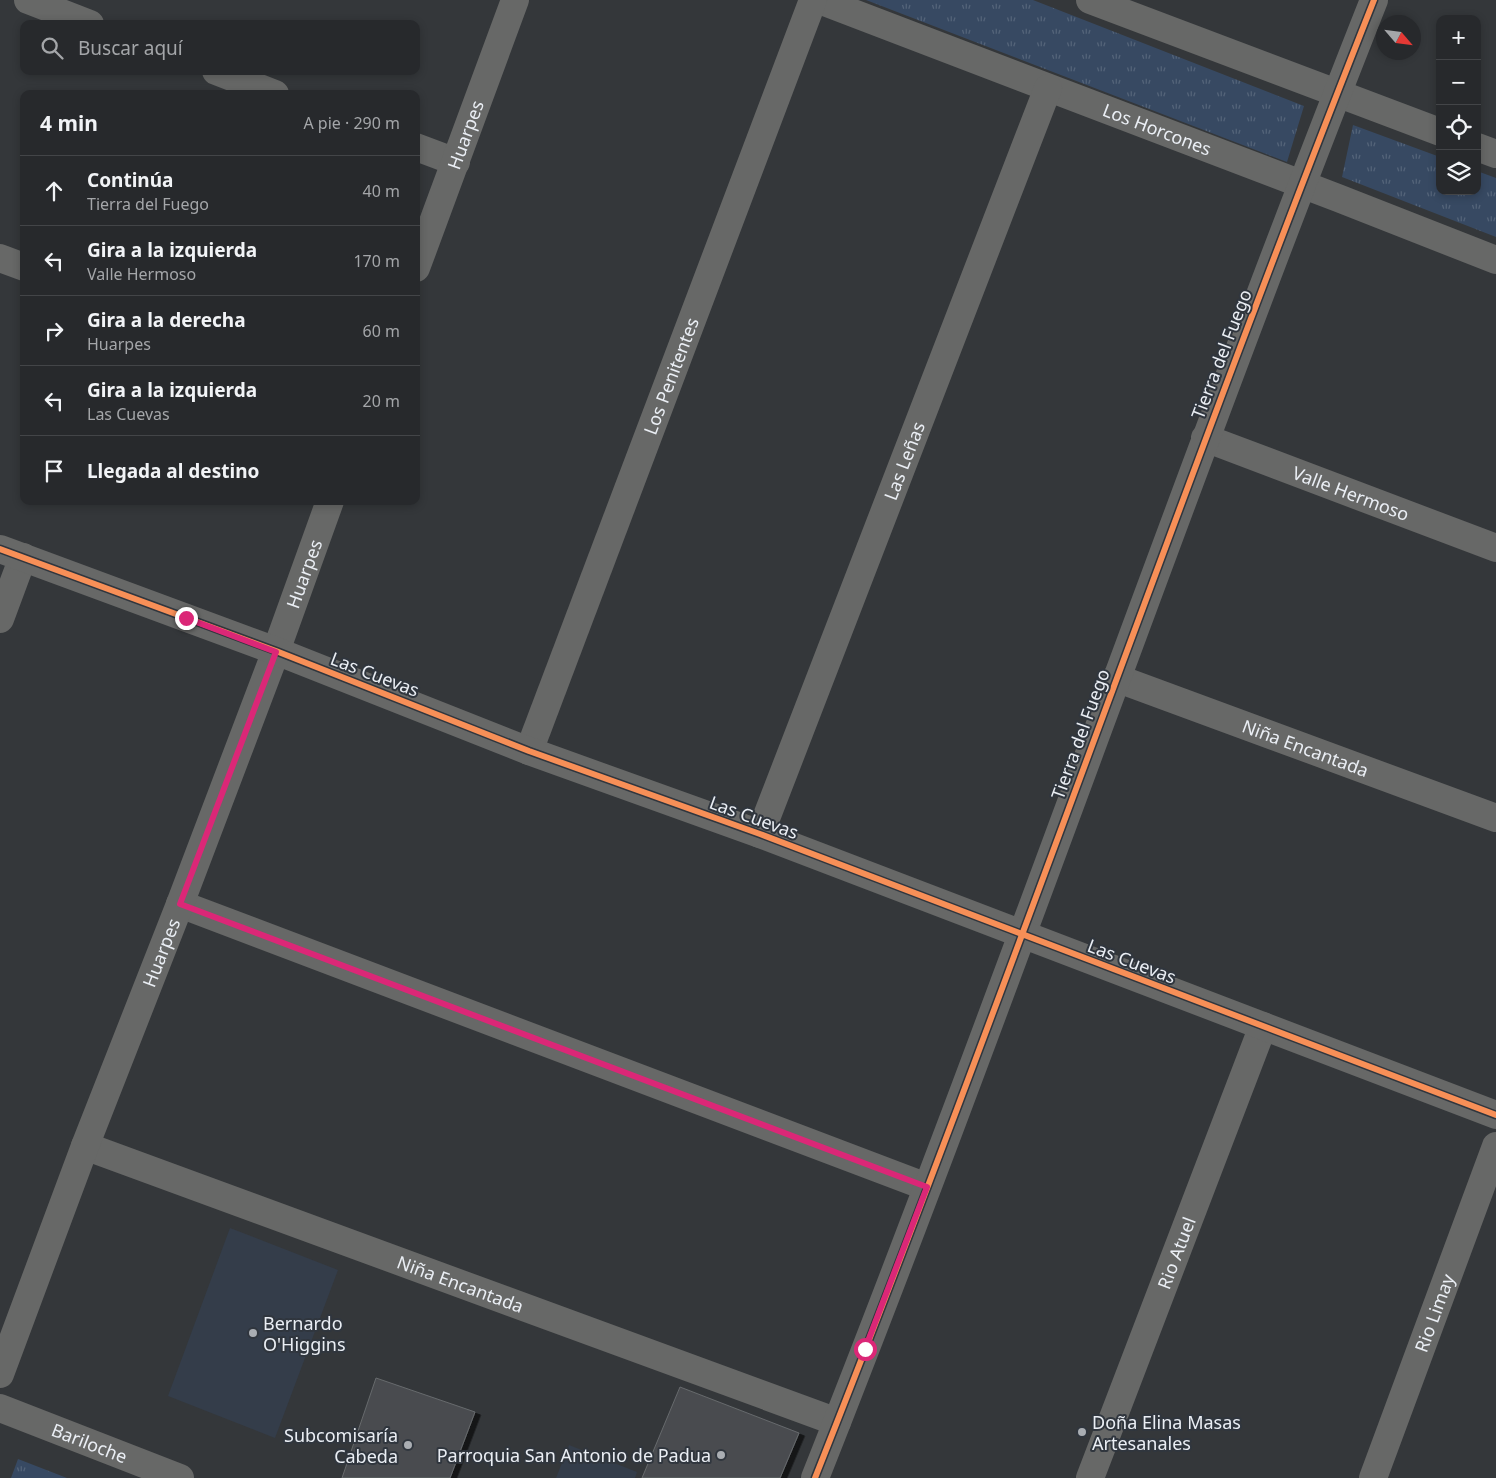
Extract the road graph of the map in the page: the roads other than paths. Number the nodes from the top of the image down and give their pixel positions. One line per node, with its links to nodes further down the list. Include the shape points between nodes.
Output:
1 (28, 0): 7 (street)
2 (515, 0): 16 (street, Huarpes)
3 (813, 0): 29 (street, Los Penitentes)
4 (819, 0): 9 (street, Los Horcones)
5 (1090, 0): 11 (street)
6 (1374, 0): 11 (street, Tierra del Fuego)
7 (80, 20)
8 (226, 75): 10 (street)
9 (1048, 88): 17 (street, Los Horcones); 31 (street, Las Leñas)
10 (265, 90)
11 (1337, 93): 12 (street); 17 (street, Tierra del Fuego)
12 (1436, 130)
13 (420, 148): 16 (street)
14 (1481, 148): 15 (street)
15 (1496, 154)
16 (456, 162): 18 (street, Huarpes)
17 (1301, 184): 20 (street, Los Horcones); 22 (street, Tierra del Fuego)
18 (420, 257)
19 (0, 258): 21 (street)
20 (1496, 260)
21 (20, 266)
22 (1205, 438): 24 (street, Valle Hermoso); 28 (street, Tierra del Fuego)
23 (329, 505): 27 (street, Huarpes)
24 (1496, 548)
25 (12, 553): 26 (street); 27 (street, Las Cuevas)
26 (0, 618)
27 (276, 652): 29 (street, Las Cuevas); 32 (street, Huarpes)
28 (1116, 678): 30 (street, Niña Encantada); 33 (street, Tierra del Fuego)
29 (529, 751): 31 (street, Las Cuevas)
30 (1496, 818)
31 (760, 834): 33 (street, Las Cuevas)
32 (180, 904): 36 (street, Huarpes); 38 (street)
33 (1023, 935): 34 (street, Las Cuevas); 38 (street, Tierra del Fuego)
34 (1263, 1026): 35 (street, Las Cuevas); 44 (street, Rio Atuel)
35 (1496, 1116)
36 (85, 1146): 39 (street, Huarpes); 41 (street, Niña Encantada)
37 (1496, 1146): 45 (street, Rio Limay)
38 (927, 1187): 41 (street, Tierra del Fuego)
39 (0, 1374)
40 (0, 1408): 42 (street, Bariloche)
41 (837, 1422): 43 (street, Tierra del Fuego)
42 (180, 1478)
43 (815, 1478)
44 (1090, 1478)
45 (1373, 1478)

